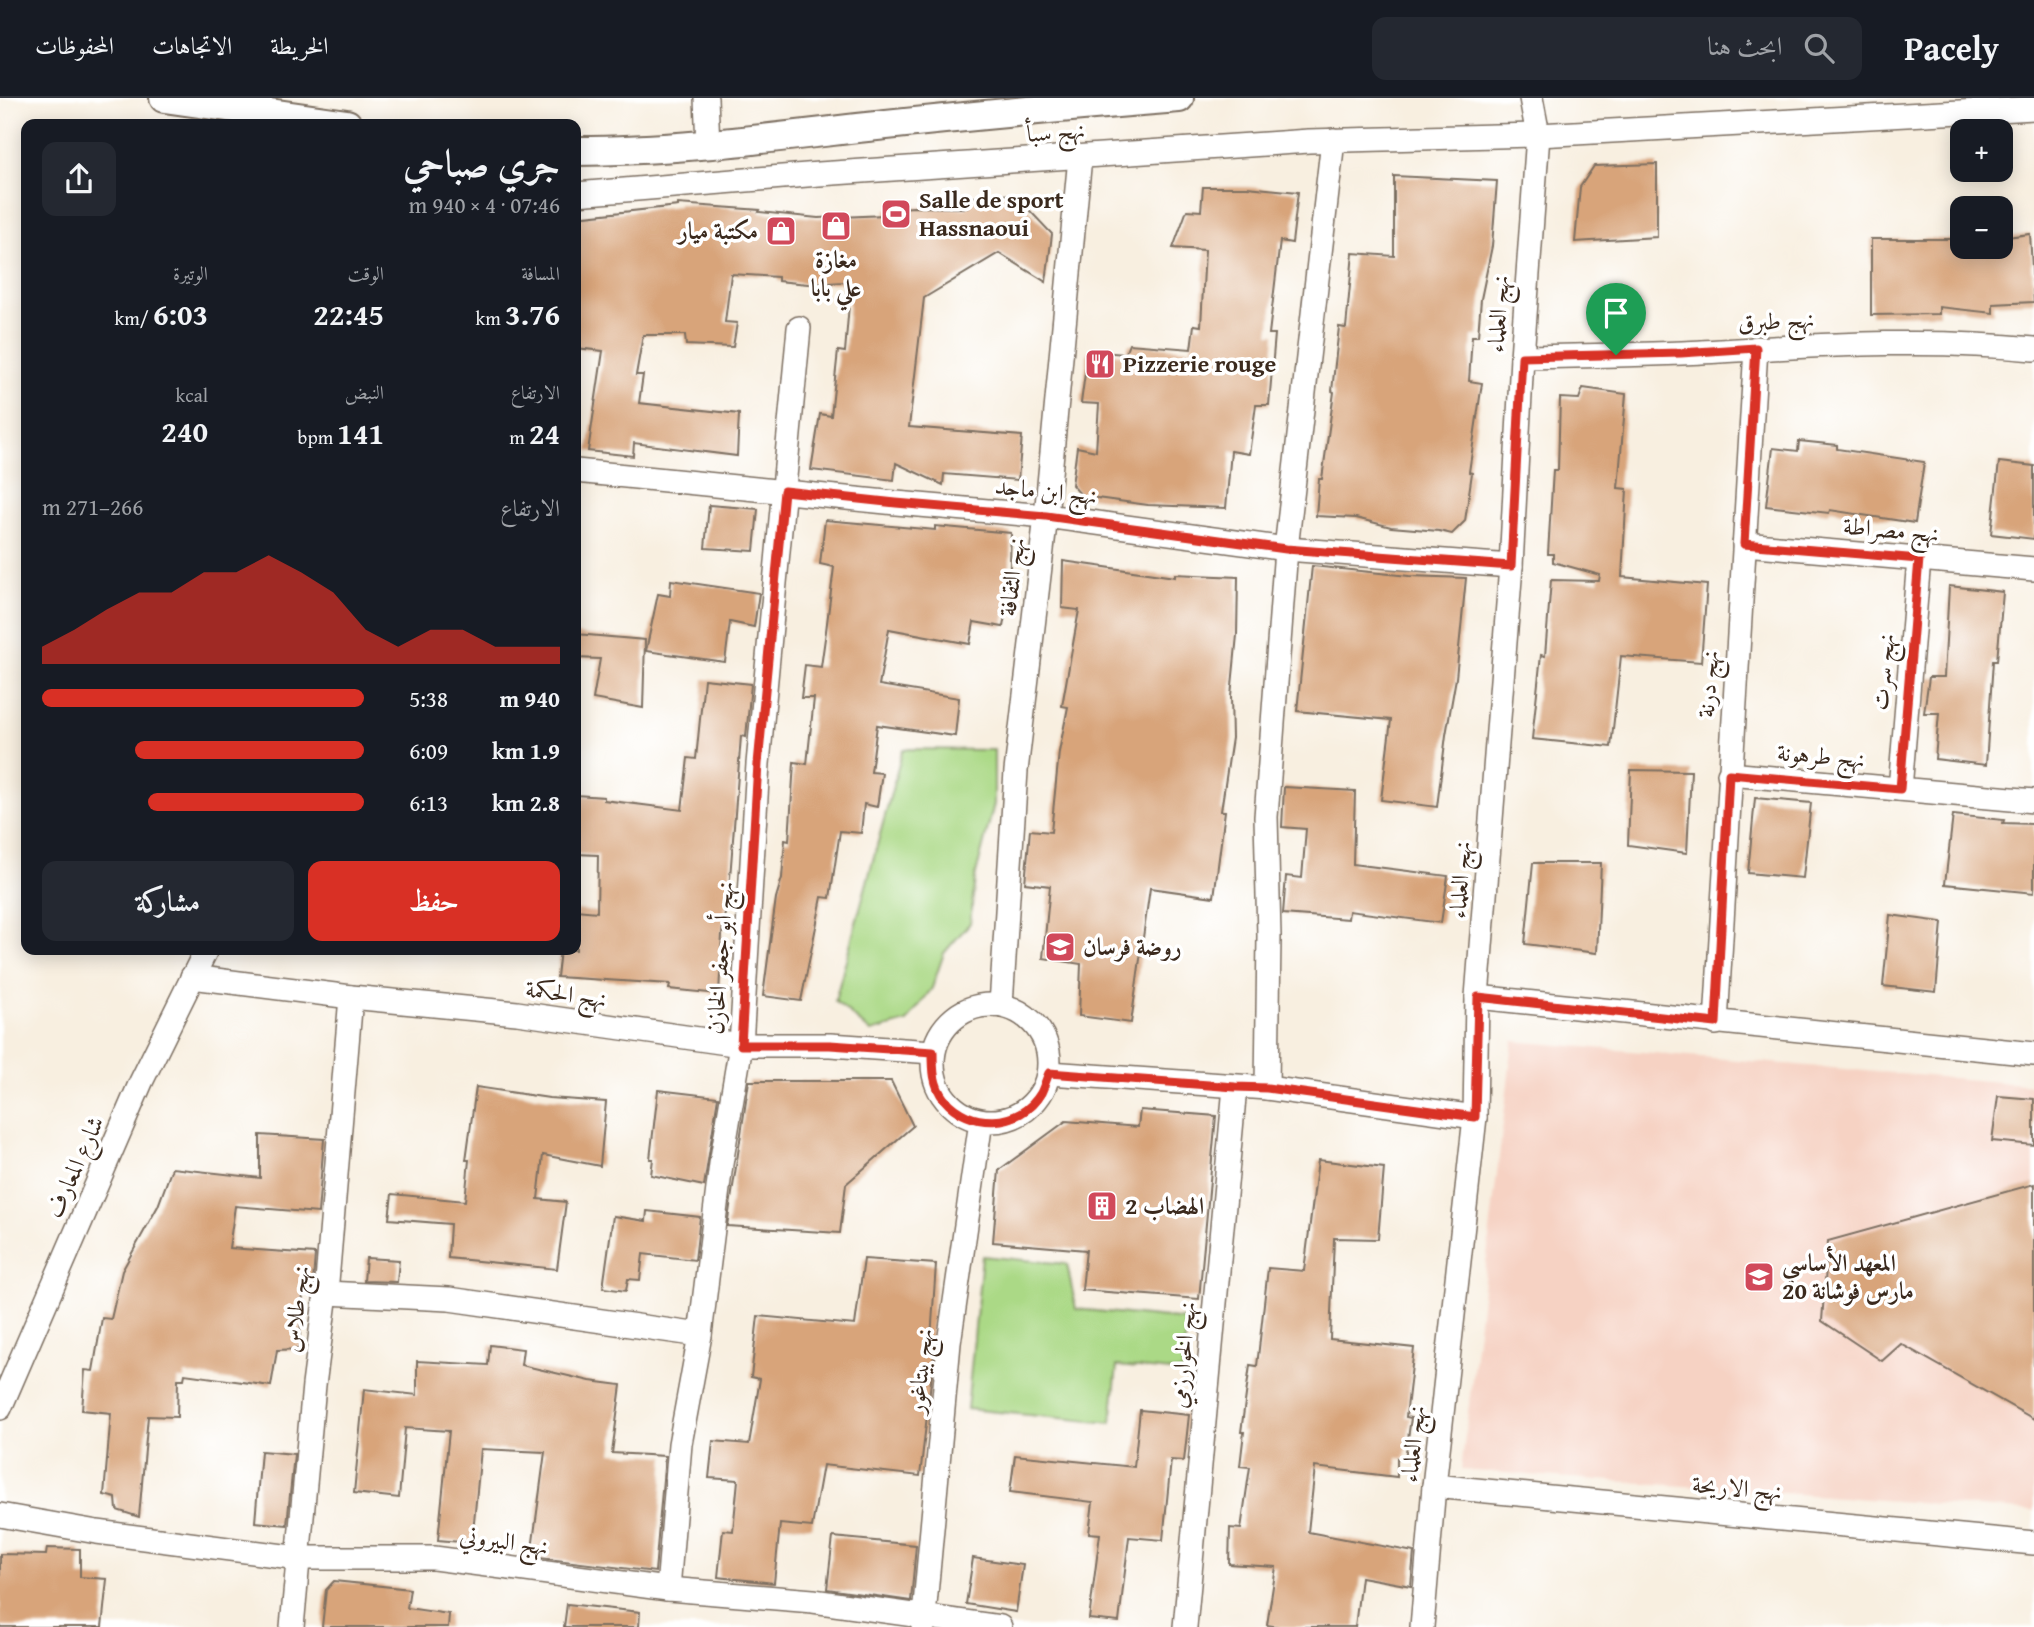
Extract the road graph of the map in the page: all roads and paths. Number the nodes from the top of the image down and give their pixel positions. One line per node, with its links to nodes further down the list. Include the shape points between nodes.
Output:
1 (164, 98): 7 (street)
2 (706, 98): 10 (street)
3 (1179, 98): 5 (street)
4 (1531, 98): 8 (street, نهج العلماء)
5 (1114, 101): 10 (street)
6 (2034, 108): 8 (street, نهج سبأ)
7 (312, 119)
8 (1538, 135): 9 (street, نهج سبأ); 17 (street, نهج العلماء)
9 (1333, 140): 12 (street, نهج سبأ); 22 (street)
10 (708, 145): 11 (street)
11 (581, 152)
12 (1080, 157): 13 (street, نهج سبأ); 20 (street, نهج الثقافة)
13 (581, 194)
14 (799, 328): 19 (street, نهج أبو جعفر الخازن)
15 (1756, 348): 16 (street, نهج طبرق, via 1902,342); 17 (street, نهج طبرق); 21 (street, نهج درنة)
16 (2034, 349)
17 (1522, 357): 24 (street, نهج العلماء)
18 (581, 471): 19 (street, نهج ابن ماجد)
19 (784, 491): 20 (street, نهج ابن ماجد); 35 (street, نهج أبو جعفر الخازن, via 758,764)
20 (1046, 516): 22 (street, نهج ابن ماجد); 33 (street, نهج الثقافة, via 1016,771)
21 (1744, 544): 23 (street, نهج مصراطة); 26 (street, نهج درنة)
22 (1286, 549): 24 (street, نهج ابن ماجد); 40 (street, via 1266,817)
23 (1919, 559): 25 (street, نهج مصراطة); 27 (street, نهج سرت)
24 (1511, 566): 32 (street, نهج العلماء)
25 (2034, 569)
26 (1729, 774): 27 (street, نهج طرهونة); 34 (street, نهج درنة)
27 (1900, 789): 28 (street, نهج طرهونة)
28 (2034, 801)
29 (203, 955): 30 (street, شارع المعارف)
30 (192, 977): 31 (street, نهج الحكمة); 45 (street, شارع المعارف, via 141,1082)
31 (351, 997): 35 (street, نهج الحكمة, via 517,1013); 43 (street, نهج طلاس)
32 (1478, 997): 34 (street); 41 (street, نهج العلماء)
33 (1001, 1004): 36 (street, via 978,1005 957,1014 941,1031); 38 (street, via 1023,1013 1040,1029 1049,1050)
34 (1716, 1023): 37 (street)
35 (741, 1045): 36 (street, نهج الحكمة); 44 (street, نهج أبو جعفر الخازن)
36 (933, 1052): 42 (street, via 933,1076 943,1097 959,1113)
37 (2034, 1054)
38 (1049, 1073): 39 (street); 42 (street, via 1041,1095 1025,1111 1003,1121)
39 (1235, 1087): 40 (street); 54 (street, نهج الخوارزمي)
40 (1267, 1088): 41 (street)
41 (1475, 1117): 46 (street, نهج العلماء)
42 (981, 1121): 51 (street, نهج بيتاغور, via 949,1343)
43 (326, 1293): 44 (street, via 449,1299); 49 (street, نهج طلاس)
44 (700, 1335): 50 (street, نهج أبو جعفر الخازن, via 680,1444)
45 (0, 1408)
46 (1434, 1486): 48 (street, نهج الاريحة); 55 (street, نهج العلماء)
47 (0, 1515): 49 (street, نهج البيروني)
48 (2034, 1543)
49 (299, 1558): 50 (street, نهج البيروني, via 434,1558); 52 (street, نهج طلاس)
50 (668, 1589): 51 (street, نهج البيروني, via 813,1601)
51 (923, 1622): 53 (street, نهج البيروني)
52 (292, 1627)
53 (1000, 1627)
54 (1185, 1627)
55 (1422, 1627)

